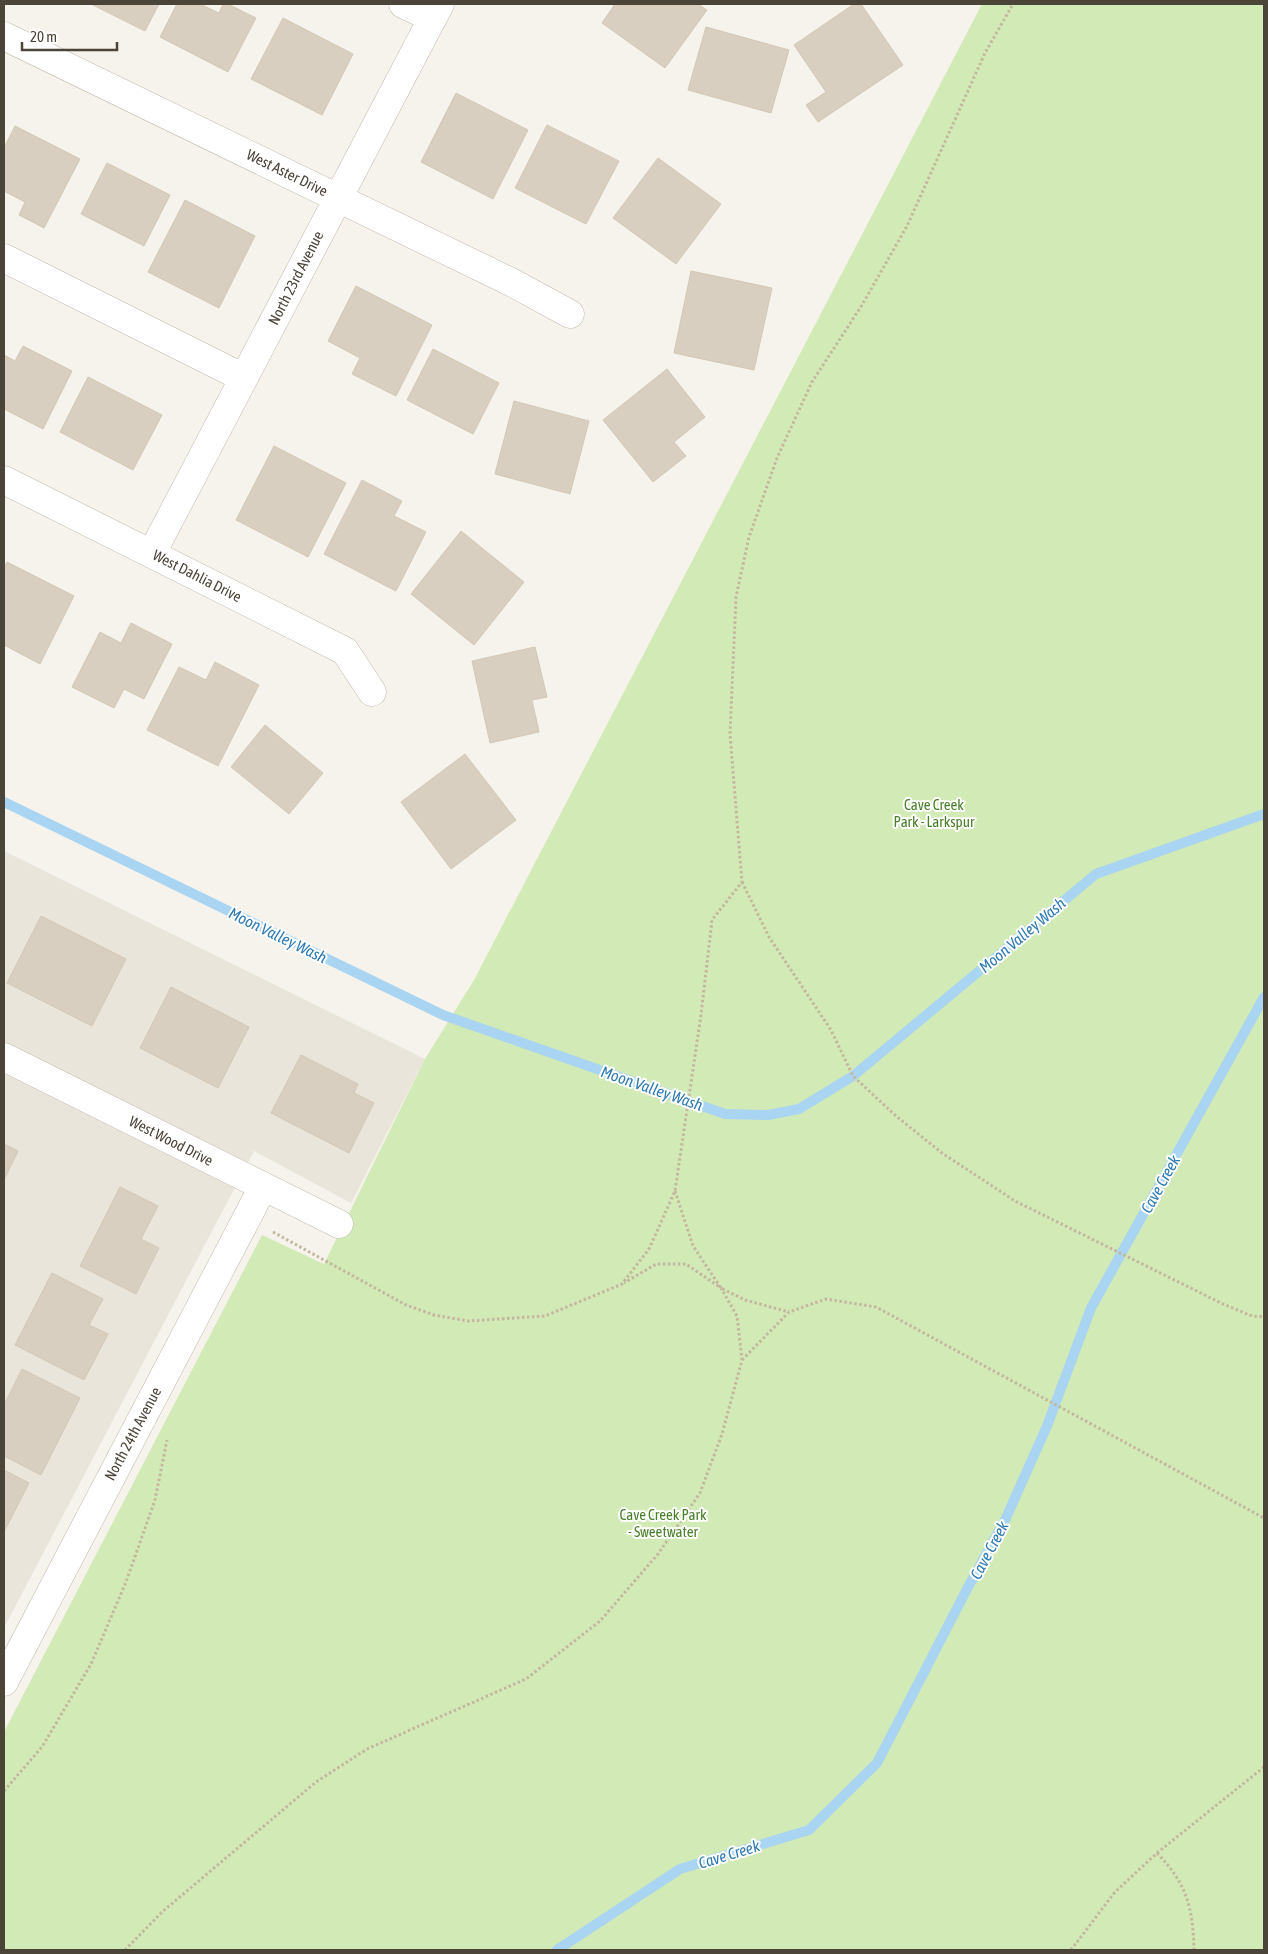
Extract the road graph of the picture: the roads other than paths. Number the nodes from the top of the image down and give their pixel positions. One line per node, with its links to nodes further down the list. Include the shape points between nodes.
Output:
1 (403, 4): 2 (street)
2 (436, 11): 4 (street, North 23rd Avenue)
3 (4, 36): 4 (street, West Aster Drive)
4 (338, 198): 6 (street, West Aster Drive); 7 (street, North 23rd Avenue)
5 (4, 258): 7 (street)
6 (570, 314)
7 (244, 378): 9 (street, North 23rd Avenue)
8 (4, 480): 9 (street, West Dahlia Drive)
9 (152, 553): 10 (street, West Dahlia Drive, via 345,651)
10 (372, 692)
11 (4, 1057): 12 (street, West Wood Drive)
12 (263, 1187): 13 (street, West Wood Drive); 14 (street, North 24th Avenue)
13 (339, 1224)
14 (4, 1682)

